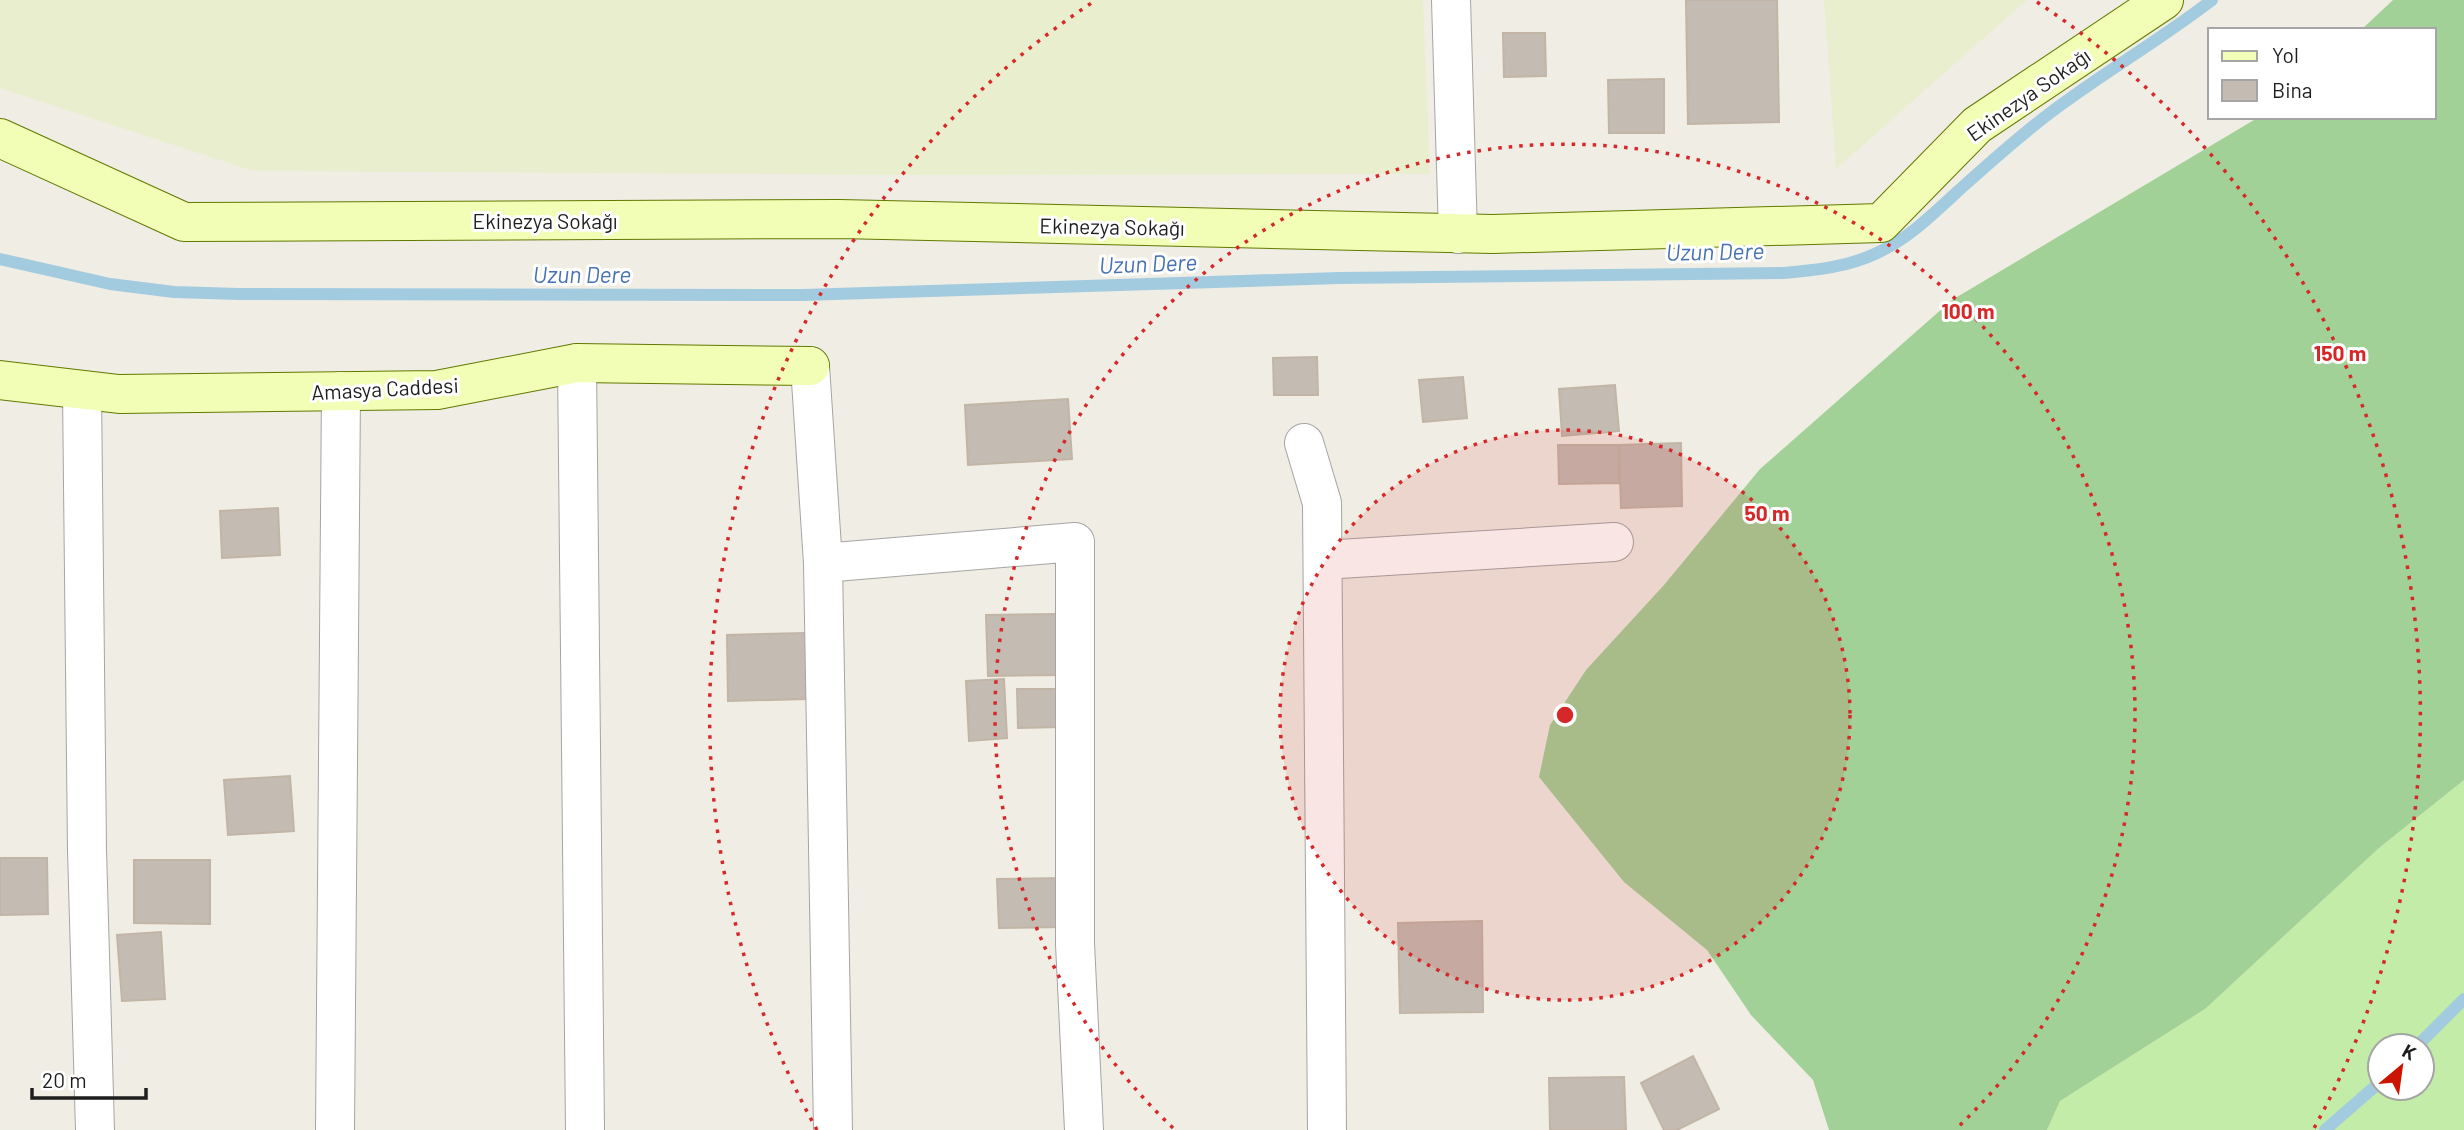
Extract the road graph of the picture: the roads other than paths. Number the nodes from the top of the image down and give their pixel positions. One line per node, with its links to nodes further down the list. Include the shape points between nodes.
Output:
1 (1451, 0): 4 (street)
2 (2164, 0): 4 (main road, Ekinezya Sokağı, via 1977,125 1881,223)
3 (0, 138): 4 (main road, Ekinezya Sokağı, via 184,222 839,219)
4 (1458, 234)
5 (577, 363): 6 (main road, Amasya Caddesi); 9 (main road, Amasya Caddesi, via 437,390); 16 (street)
6 (810, 366): 13 (street)
7 (0, 380): 8 (main road, Amasya Caddesi)
8 (82, 391): 9 (main road, Amasya Caddesi); 14 (street)
9 (341, 391): 15 (street)
10 (1304, 443): 12 (street, via 1322,503)
11 (1614, 542): 12 (street)
12 (1323, 560): 19 (street)
13 (823, 563): 17 (street); 18 (street, via 1075,542 1075,944)
14 (95, 1130)
15 (335, 1130)
16 (585, 1130)
17 (833, 1130)
18 (1084, 1130)
19 (1327, 1130)

